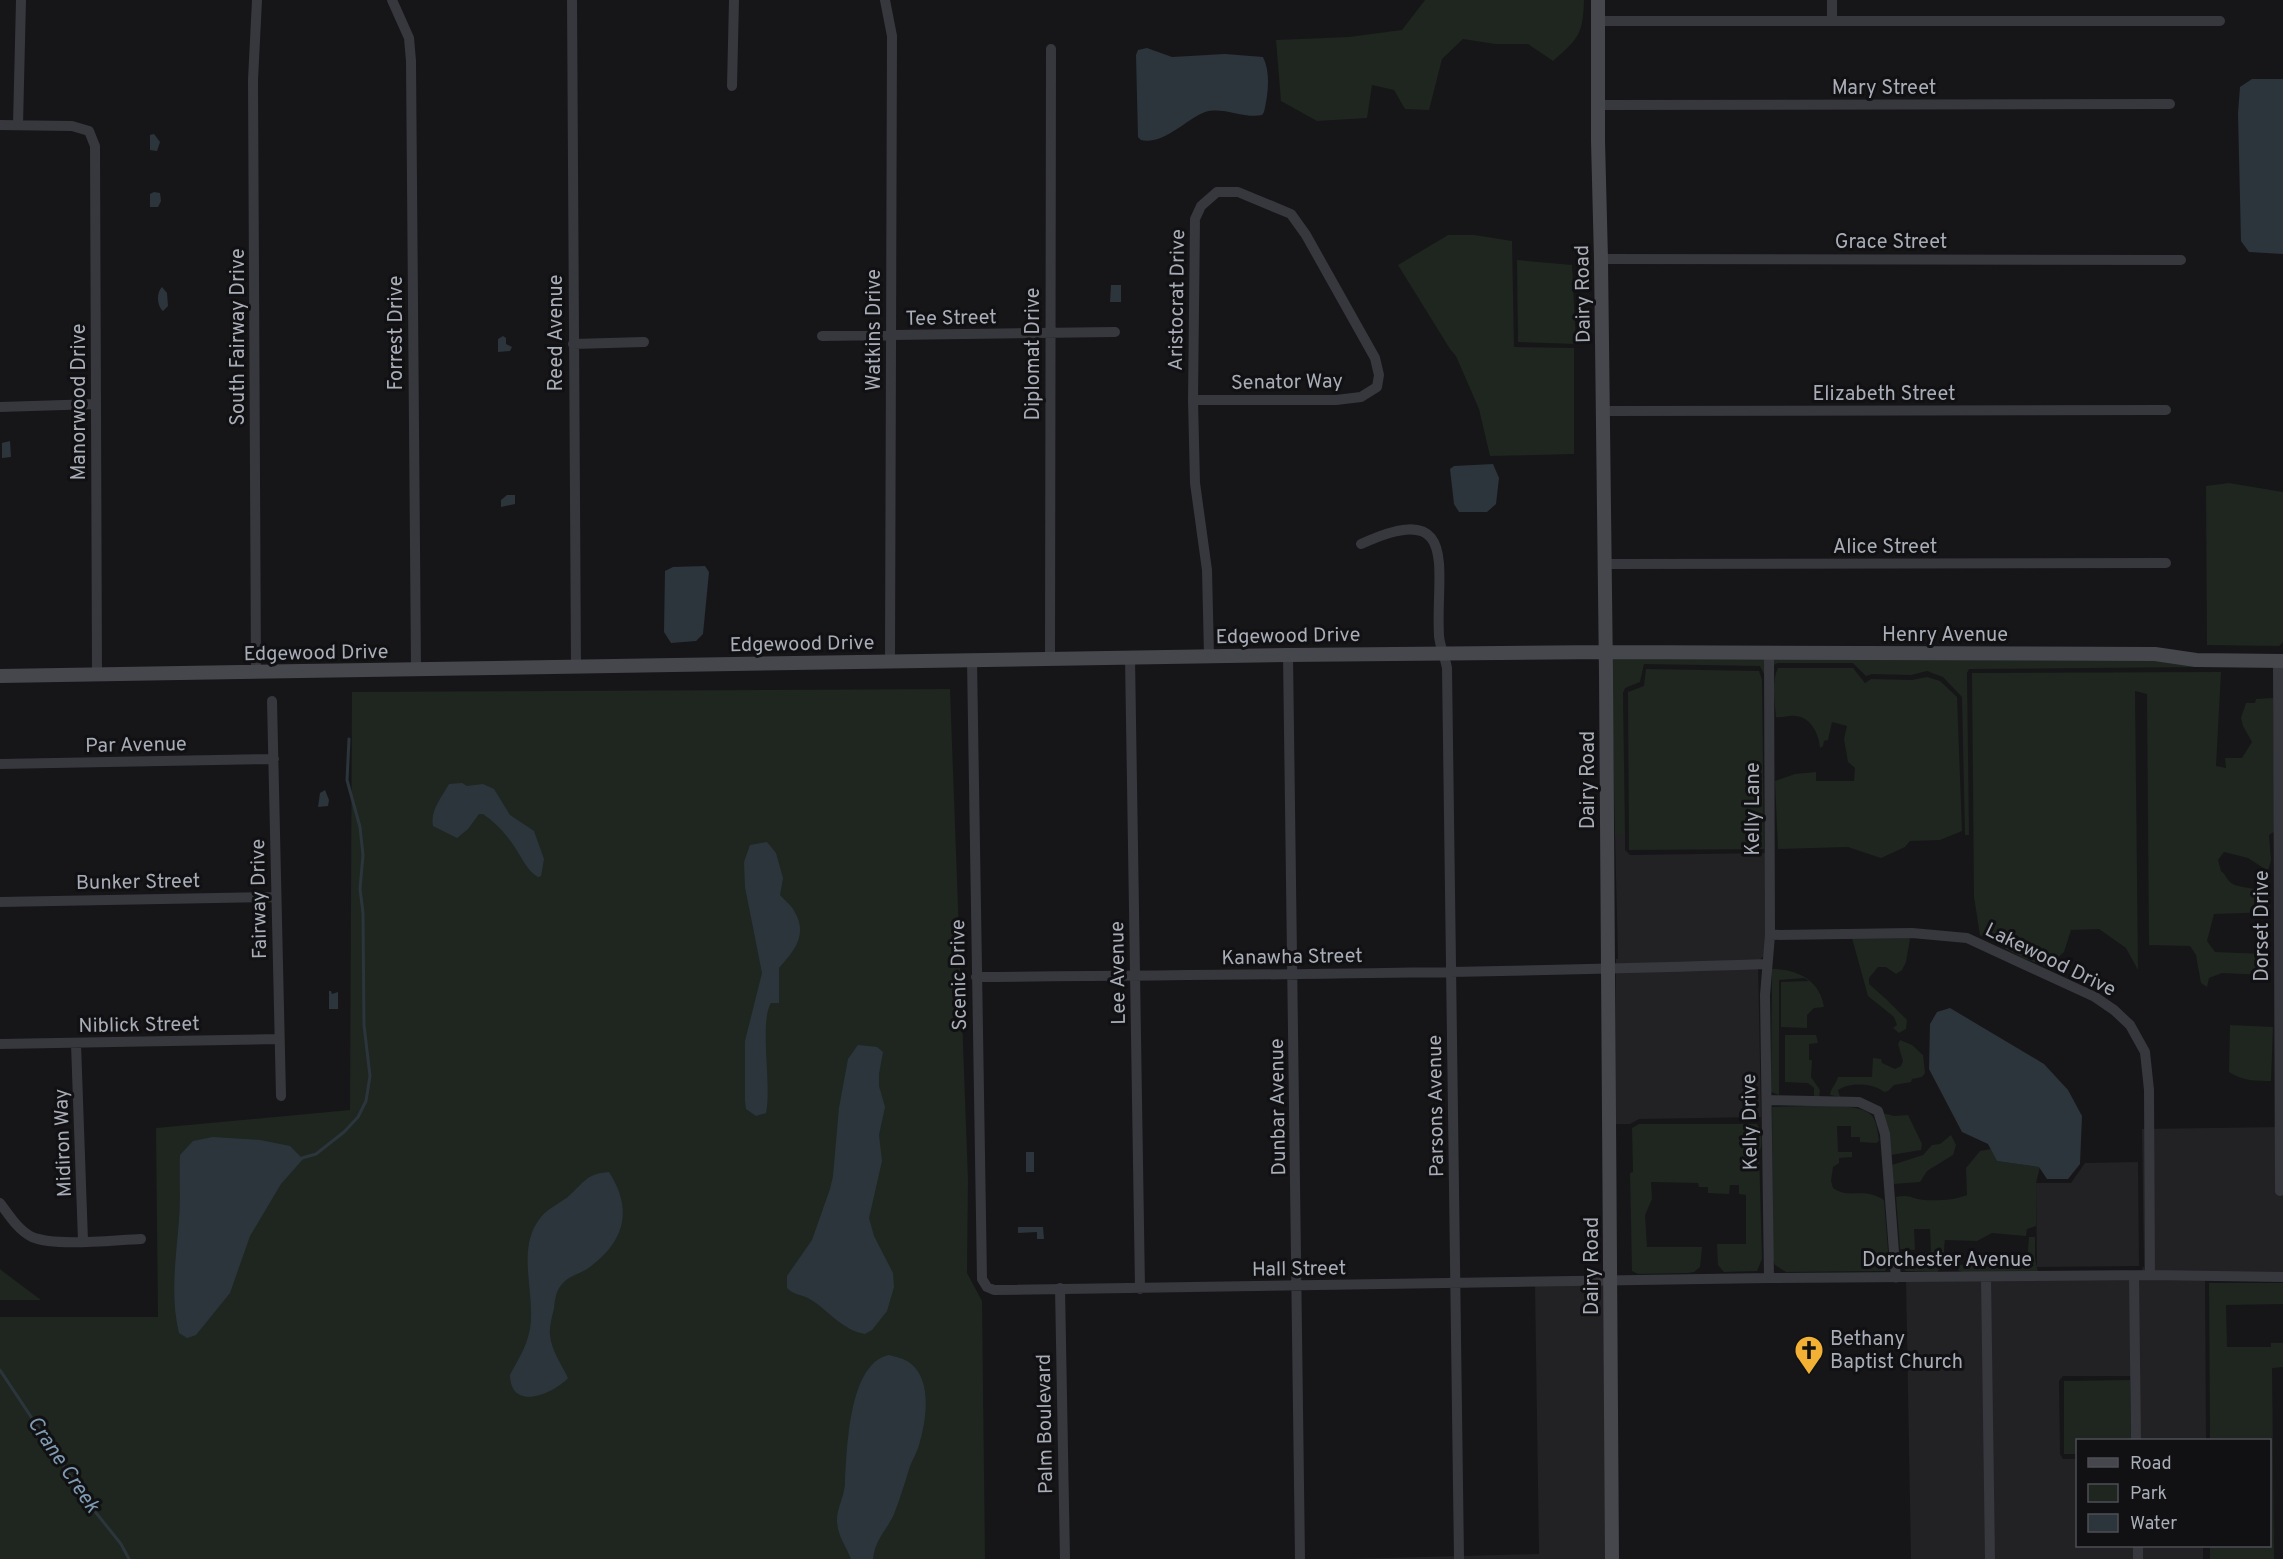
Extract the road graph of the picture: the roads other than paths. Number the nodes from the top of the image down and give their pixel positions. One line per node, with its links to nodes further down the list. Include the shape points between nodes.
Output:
1 (21, 0): 17 (street)
2 (257, 0): 47 (street, South Fairway Drive, via 253,80)
3 (392, 0): 46 (street, Forrest Drive, via 409,38 411,62)
4 (572, 0): 25 (street, Reed Avenue)
5 (734, 0): 13 (street)
6 (885, 0): 23 (street, Watkins Drive, via 892,36)
7 (1598, 0): 10 (street, Dairy Road)
8 (1832, 0): 9 (street)
9 (1832, 20): 10 (street); 11 (street)
10 (1599, 21): 15 (street, Dairy Road)
11 (2220, 21)
12 (1051, 49): 21 (street, Diplomat Drive)
13 (732, 86)
14 (2170, 104): 15 (street, Mary Street)
15 (1598, 105): 18 (street, Dairy Road)
16 (0, 125): 17 (street)
17 (18, 125): 28 (street, Manorwood Drive, via 72,126 89,131 95,146)
18 (1601, 259): 19 (street, Grace Street); 31 (street, Dairy Road)
19 (2181, 260)
20 (1115, 332): 21 (street, Tee Street)
21 (1050, 333): 23 (street, Tee Street); 41 (street, Diplomat Drive)
22 (822, 336): 23 (street, Tee Street)
23 (891, 336): 43 (street, Watkins Drive)
24 (644, 342): 25 (street)
25 (573, 344): 45 (street, Reed Avenue)
26 (1377, 387): 27 (street, Senator Way, via 1361,397 1336,400); 27 (street, Aristocrat Drive, via 1376,358 1291,214 1238,192 1217,192 1201,206 1195,219)
27 (1193, 400): 39 (street, Aristocrat Drive, via 1195,483 1207,570)
28 (96, 404): 29 (street); 48 (street, Manorwood Drive)
29 (0, 407)
30 (2166, 410): 31 (street, Elizabeth Street)
31 (1603, 411): 34 (street, Dairy Road)
32 (1361, 544): 37 (street, Parsons Avenue, via 1385,533 1409,530 1433,537 1439,552 1439,638)
33 (2166, 563): 34 (street, Alice Street)
34 (1605, 564): 35 (street, Dairy Road)
35 (1606, 652): 36 (street, Henry Avenue); 37 (street, Edgewood Drive); 57 (street, Dairy Road)
36 (1769, 653): 44 (street, Henry Avenue, via 2155,654 2196,660); 55 (street, Kelly Lane)
37 (1444, 654): 38 (street, Edgewood Drive); 58 (street, Parsons Avenue)
38 (1288, 655): 39 (street, Edgewood Drive); 59 (street, Dunbar Avenue)
39 (1209, 656): 40 (street, Edgewood Drive)
40 (1130, 657): 41 (street, Edgewood Drive); 61 (street, Lee Avenue)
41 (1050, 658): 42 (street, Edgewood Drive)
42 (972, 660): 43 (street, Edgewood Drive); 60 (street, Scenic Drive)
43 (890, 661): 45 (street, Edgewood Drive)
44 (2281, 661): 67 (street, Dorset Drive)
45 (576, 666): 46 (street, Edgewood Drive)
46 (416, 669): 47 (street, Edgewood Drive)
47 (256, 673): 48 (street, Edgewood Drive)
48 (97, 675): 49 (street, Edgewood Drive)
49 (0, 676)
50 (272, 701): 51 (street, Fairway Drive)
51 (274, 759): 52 (street, Par Avenue); 53 (street, Fairway Drive)
52 (0, 764)
53 (276, 897): 54 (street, Bunker Street); 62 (street, Fairway Drive)
54 (0, 902)
55 (1770, 935): 56 (street, Kelly Lane); 71 (street, Lakewood Drive, via 1912,933 1967,938 2114,1010 2130,1025 2145,1052 2150,1090)
56 (1767, 964): 57 (street, Kanawha Street); 66 (street, Kelly Drive)
57 (1608, 970): 58 (street, Kanawha Street); 77 (street, Dairy Road)
58 (1450, 972): 59 (street, Kanawha Street); 78 (street, Parsons Avenue)
59 (1293, 975): 61 (street, Kanawha Street); 80 (street, Dunbar Avenue)
60 (976, 976): 61 (street, Kanawha Street); 79 (street, Scenic Drive, via 982,1279)
61 (1135, 976): 82 (street, Lee Avenue)
62 (279, 1039): 64 (street, Niblick Street); 65 (street, Fairway Drive)
63 (0, 1044): 64 (street, Niblick Street)
64 (76, 1044): 70 (street, Midiron Way)
65 (281, 1096)
66 (1767, 1100): 75 (street, Kelly Drive); 76 (street, via 1859,1102 1878,1112 1885,1134)
67 (2280, 1191)
68 (0, 1203): 70 (street, via 15,1224 32,1236)
69 (141, 1239): 70 (street)
70 (83, 1241)
71 (2150, 1275): 72 (street, Dorchester Avenue); 74 (street, Dorchester Avenue)
72 (2134, 1276): 73 (street, Dorchester Avenue); 83 (street)
73 (1986, 1277): 76 (street, Dorchester Avenue); 88 (street)
74 (2283, 1277)
75 (1769, 1278): 76 (street, Dorchester Avenue); 77 (street, Dorchester Avenue)
76 (1896, 1278)
77 (1611, 1281): 78 (street, Hall Street); 87 (street, Dairy Road)
78 (1455, 1284): 80 (street, Hall Street); 86 (street, Parsons Avenue)
79 (987, 1287): 81 (street, Hall Street)
80 (1297, 1287): 82 (street, Hall Street); 85 (street, Dunbar Avenue)
81 (1060, 1288): 82 (street, Hall Street); 84 (street, Palm Boulevard)
82 (1140, 1288)
83 (2136, 1439)
84 (1065, 1559)
85 (1300, 1559)
86 (1460, 1559)
87 (1612, 1559)
88 (1990, 1559)

